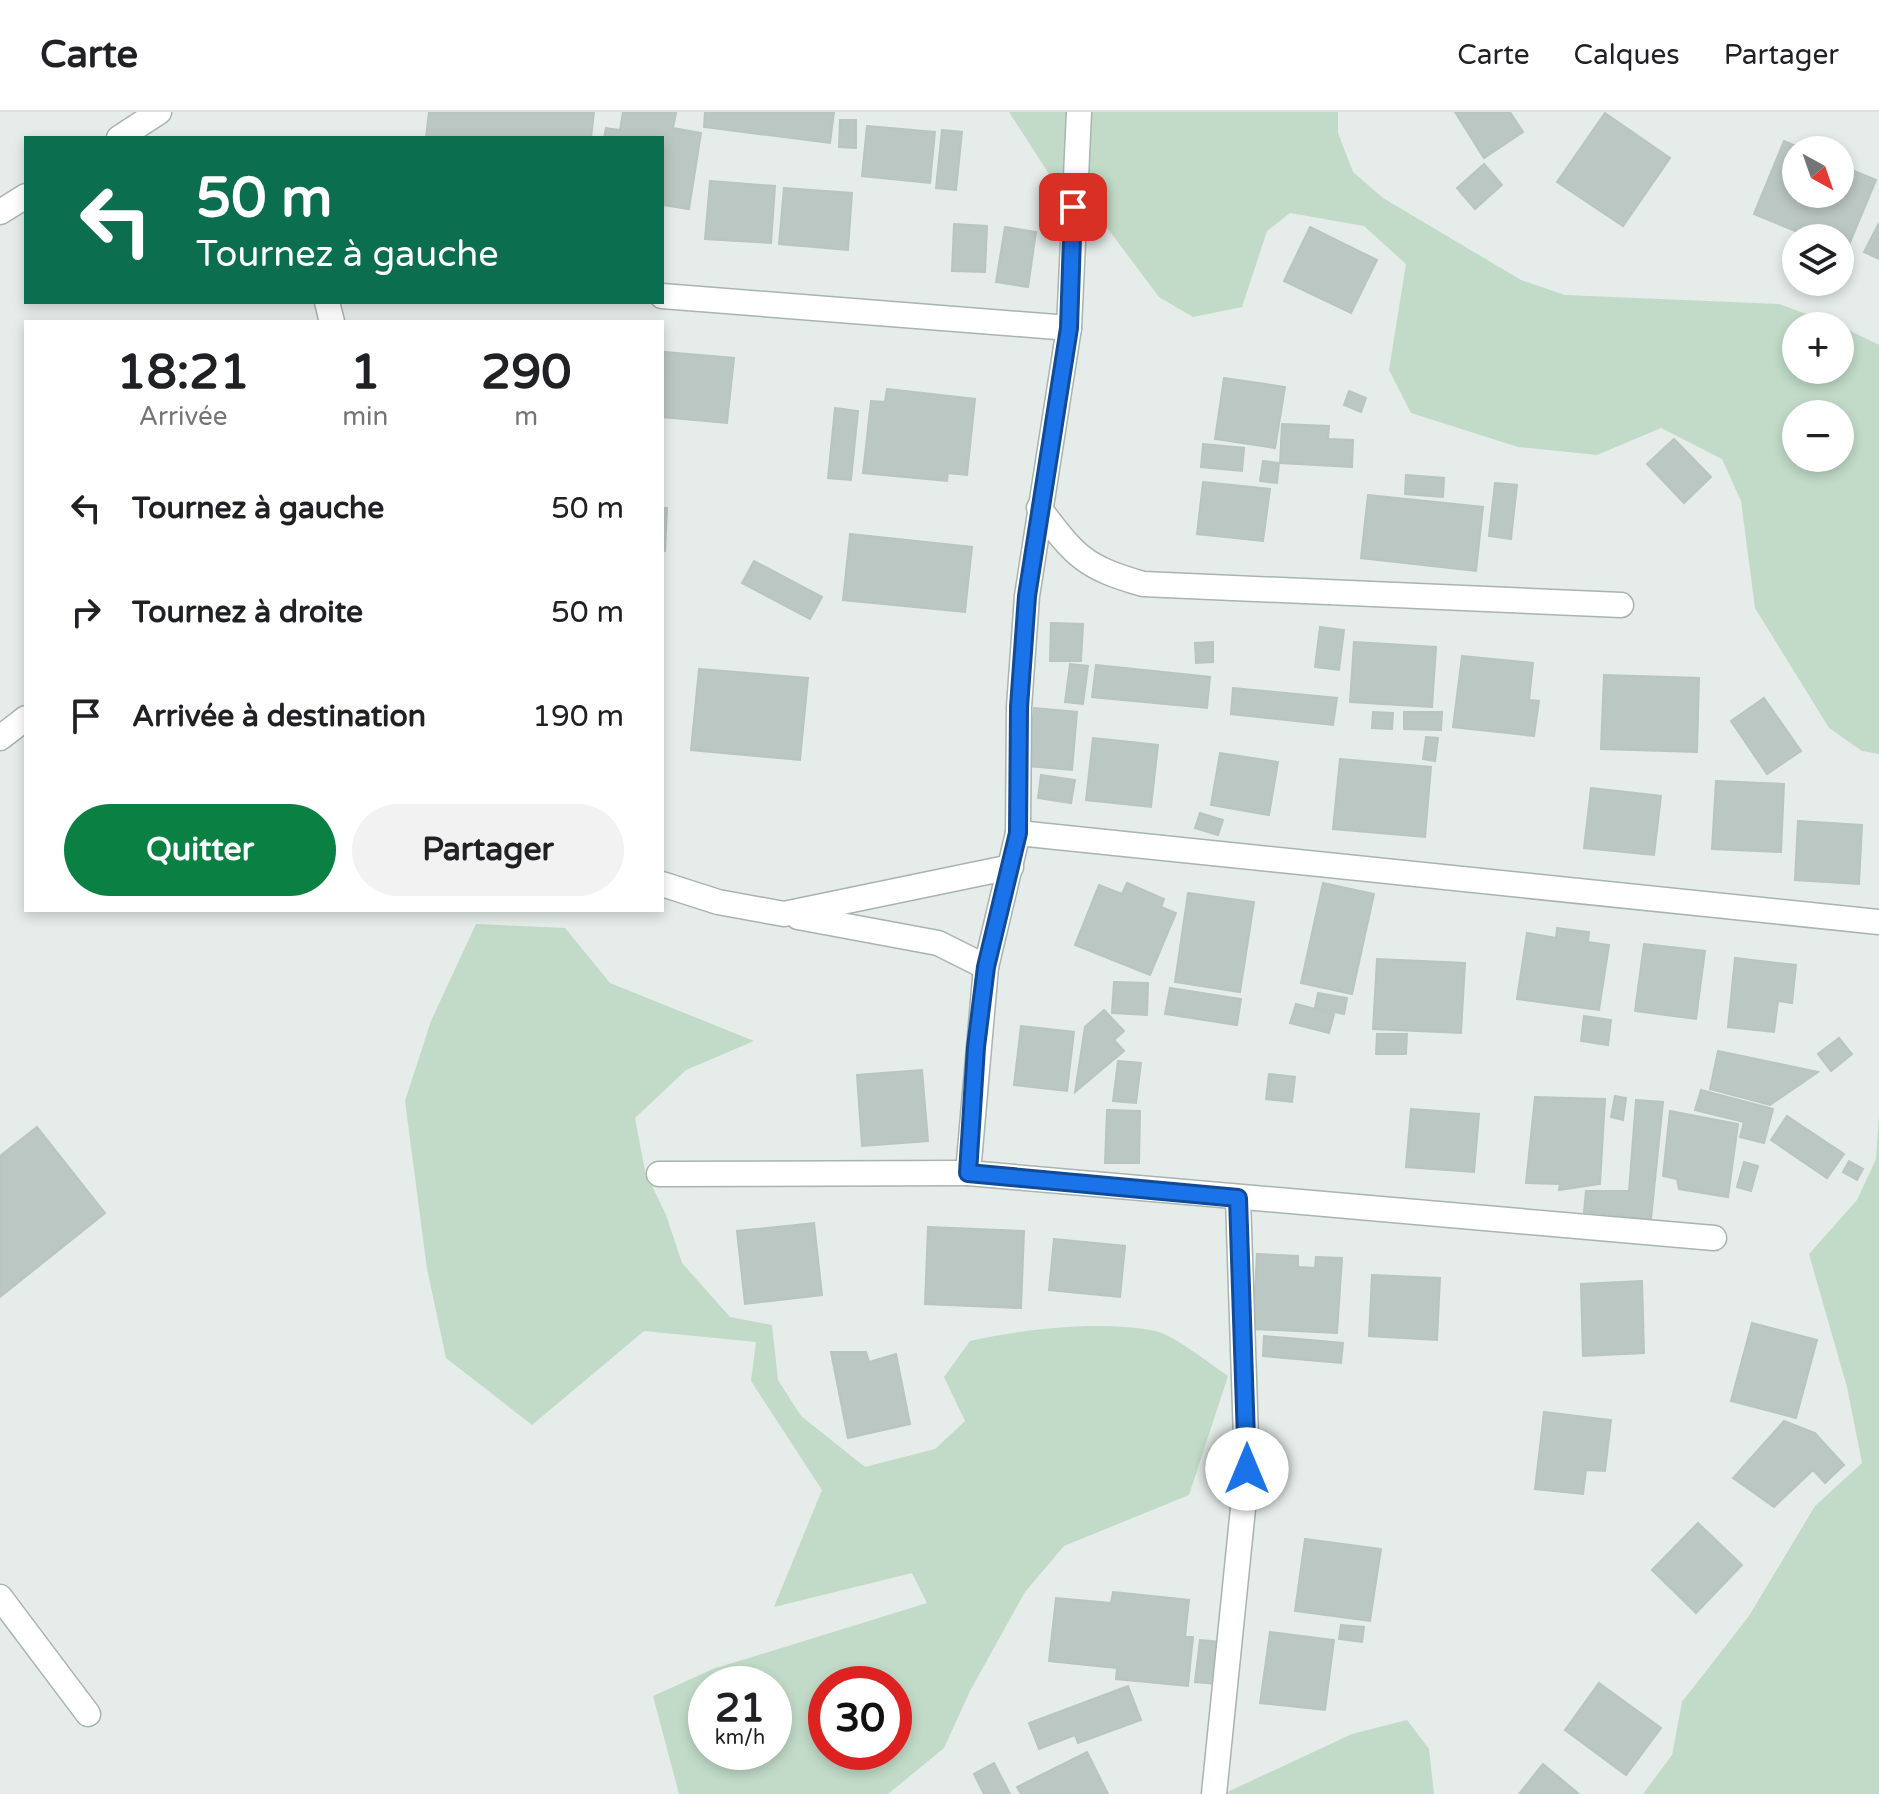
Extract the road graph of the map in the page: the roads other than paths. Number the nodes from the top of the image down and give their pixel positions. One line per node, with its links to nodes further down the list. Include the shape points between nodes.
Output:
1 (159, 112): 3 (street)
2 (1079, 112): 7 (street)
3 (135, 135)
4 (24, 197): 5 (street)
5 (0, 212)
6 (664, 296): 7 (street)
7 (1069, 328): 8 (street)
8 (1039, 508): 9 (street, via 1072,552 1097,571 1143,584); 12 (street, via 1020,691)
9 (1621, 605)
10 (24, 720): 11 (street)
11 (0, 738)
12 (1018, 833): 13 (street); 16 (street)
13 (1011, 867): 15 (street); 17 (street)
14 (664, 885): 15 (street, via 718,902)
15 (784, 914): 17 (street, via 938,943)
16 (1879, 922)
17 (986, 967): 18 (street)
18 (968, 1173): 19 (street); 20 (street)
19 (659, 1174)
20 (1238, 1198): 21 (street); 24 (street, via 1247,1469)
21 (1714, 1238)
22 (0, 1597): 23 (street)
23 (88, 1714)
24 (1214, 1794)

